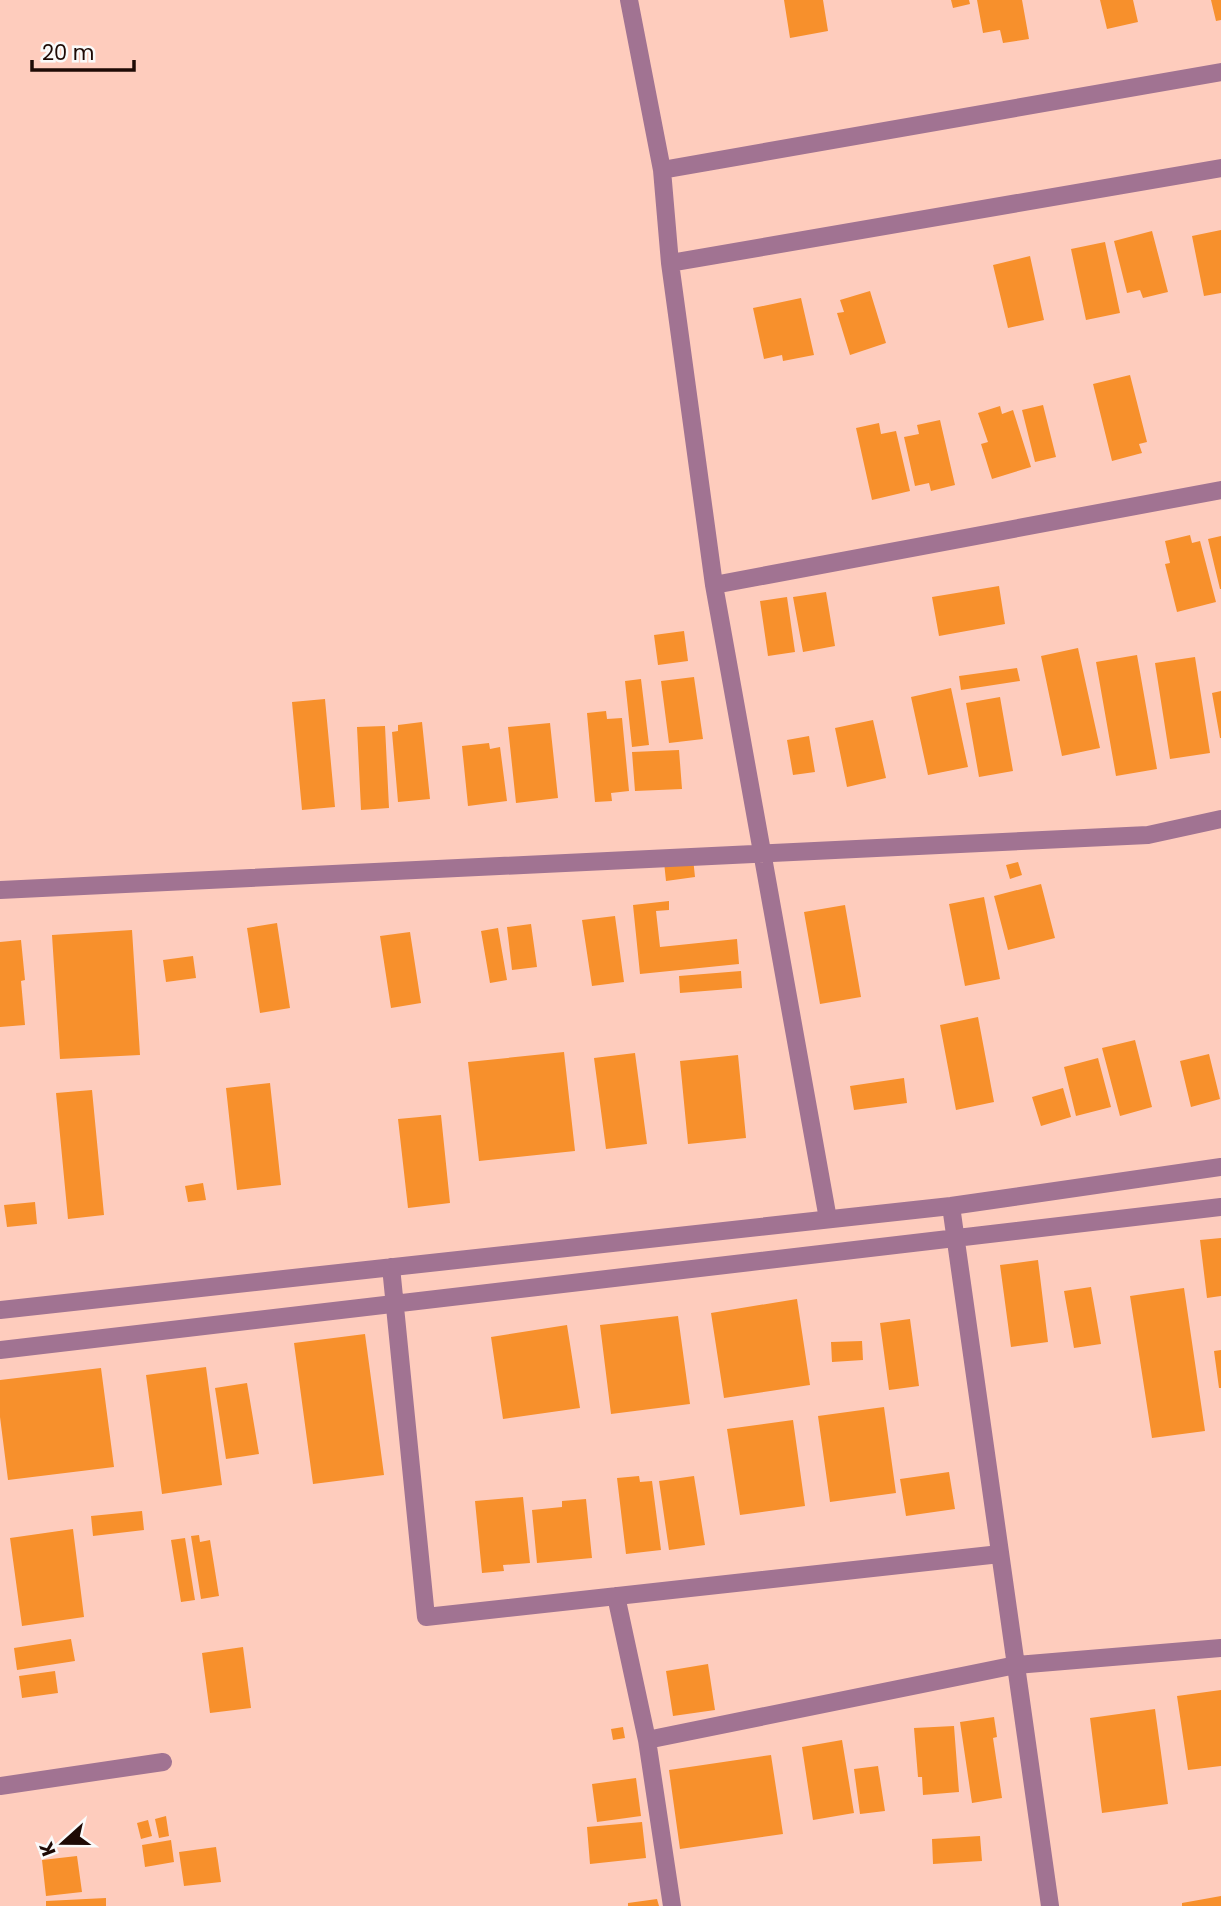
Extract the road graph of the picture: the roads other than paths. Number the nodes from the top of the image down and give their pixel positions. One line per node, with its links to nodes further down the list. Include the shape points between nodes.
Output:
1 (629, 0): 4 (street)
2 (1221, 72): 4 (street)
3 (1221, 168): 5 (street)
4 (662, 170): 5 (street)
5 (670, 263): 7 (street)
6 (1221, 490): 7 (street)
7 (714, 585): 9 (street)
8 (1221, 819): 9 (street, via 1148,835)
9 (762, 852): 10 (street); 14 (street)
10 (0, 890)
11 (1221, 1167): 12 (street)
12 (951, 1206): 14 (street); 15 (street)
13 (1221, 1207): 15 (street)
14 (828, 1219): 16 (street)
15 (956, 1239): 17 (street); 20 (street)
16 (391, 1267): 17 (street); 18 (street)
17 (394, 1304): 19 (street); 21 (street, via 426,1617)
18 (0, 1310)
19 (0, 1350)
20 (1000, 1554): 21 (street); 23 (street)
21 (616, 1597): 24 (street)
22 (1221, 1648): 23 (street)
23 (1016, 1665): 24 (street); 28 (street)
24 (647, 1740): 27 (street)
25 (163, 1762): 26 (street)
26 (0, 1786)
27 (672, 1906)
28 (1050, 1906)

